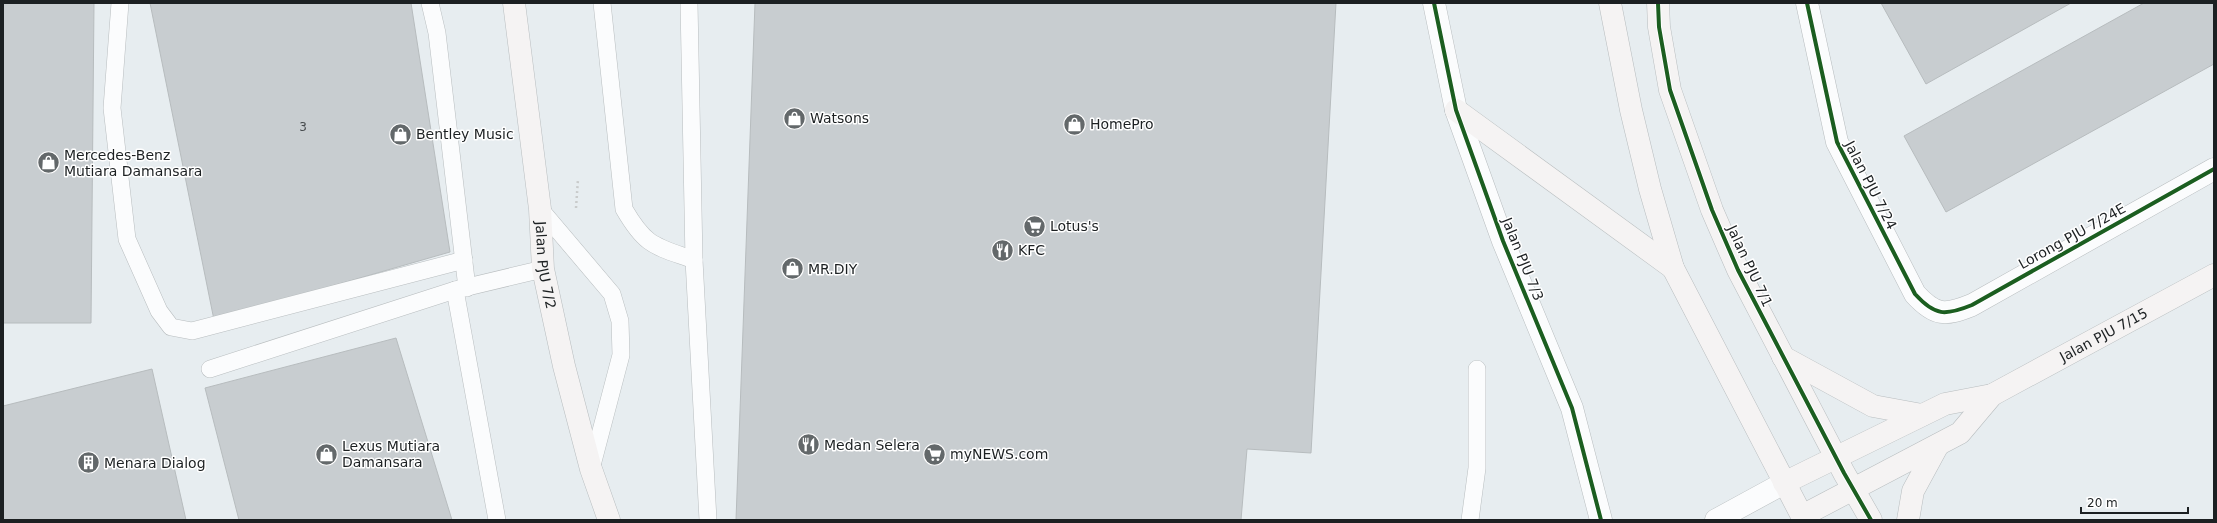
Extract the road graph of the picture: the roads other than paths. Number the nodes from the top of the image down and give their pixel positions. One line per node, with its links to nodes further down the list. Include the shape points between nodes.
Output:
1 (120, 3): 13 (lane, via 112,108 127,239 158,311 171,327 192,331)
2 (430, 3): 13 (lane, via 437,33)
3 (514, 3): 12 (street, Jalan PJU 7/2)
4 (602, 3): 14 (lane, via 624,209 636,230 650,244)
5 (689, 3): 14 (lane)
6 (1434, 3): 10 (street, Jalan PJU 7/3)
7 (1610, 3): 15 (street, via 1631,110)
8 (1658, 3): 20 (street, Jalan PJU 7/1, via 1659,27 1670,90 1690,148 1712,210 1738,270)
9 (1807, 3): 19 (street, Jalan PJU 7/24, via 1836,142 1915,294 1926,307)
10 (1456, 110): 15 (street); 35 (street, Jalan PJU 7/3, via 1503,241 1572,408)
11 (2214, 169): 19 (street, Lorong PJU 7/24E, via 1972,305 1956,311)
12 (540, 209): 16 (street, Jalan PJU 7/2); 27 (lane, via 612,294 620,321 621,355)
13 (464, 260): 18 (lane)
14 (694, 260): 33 (lane)
15 (1673, 268): 28 (street)
16 (543, 269): 18 (lane); 27 (street, Jalan PJU 7/2, via 564,366)
17 (2214, 274): 23 (street, Jalan PJU 7/15)
18 (461, 289): 21 (lane); 31 (lane)
19 (1939, 313)
20 (1783, 357): 24 (street, via 1873,406); 26 (street, Jalan PJU 7/1)
21 (210, 369)
22 (1478, 369): 34 (lane, via 1477,468)
23 (1992, 395): 24 (street, Jalan PJU 7/15, via 1945,404); 25 (street, Jalan PJU 7/15, via 1960,433)
24 (1922, 415): 26 (street, Jalan PJU 7/15)
25 (1938, 445): 29 (street, Jalan PJU 7/15); 38 (street, via 1913,491)
26 (1835, 456): 28 (street, Jalan PJU 7/15); 29 (street, Jalan PJU 7/1)
27 (591, 469): 32 (street, Jalan PJU 7/2)
28 (1784, 483): 30 (street); 36 (street)
29 (1852, 489): 30 (street, Jalan PJU 7/15); 37 (street, Jalan PJU 7/1)
30 (1801, 519)
31 (497, 520)
32 (609, 520)
33 (708, 520)
34 (1470, 520)
35 (1601, 520)
36 (1716, 520)
37 (1871, 520)
38 (1908, 520)

